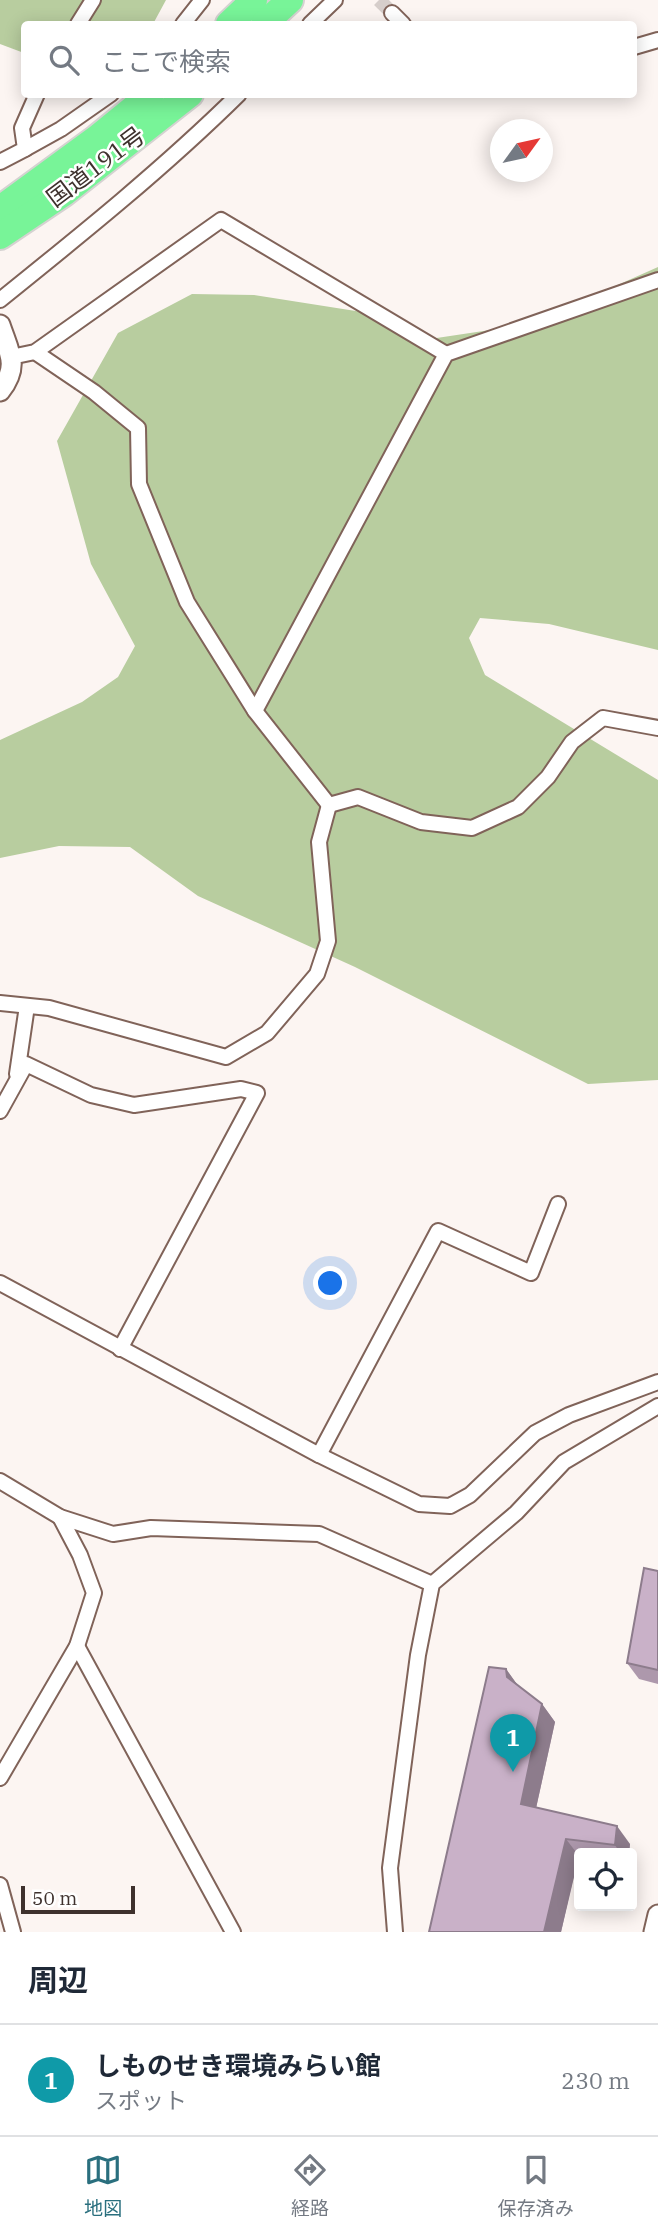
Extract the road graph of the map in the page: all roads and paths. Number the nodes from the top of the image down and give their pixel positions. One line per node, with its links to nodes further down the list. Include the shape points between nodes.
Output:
1 (93, 0): 7 (street)
2 (202, 0): 8 (street)
3 (254, 0): 9 (highway)
4 (335, 0): 11 (street)
5 (288, 1): 10 (highway)
6 (392, 13): 12 (street)
7 (80, 21)
8 (185, 21)
9 (232, 21)
10 (267, 21)
11 (313, 21)
12 (400, 21)
13 (658, 40): 14 (street)
14 (637, 46)
15 (35, 98): 20 (street, via 22,128)
16 (105, 98): 20 (street)
17 (146, 98): 22 (highway, 国道191号)
18 (185, 98): 23 (highway, 国道191号, via 64,193)
19 (235, 98): 25 (street, via 101,219)
20 (25, 149): 21 (street)
21 (0, 162)
22 (0, 209)
23 (0, 236)
24 (658, 280): 28 (street)
25 (0, 300)
26 (0, 325): 29 (street)
27 (35, 352): 28 (street, via 221,220); 29 (street); 31 (street, via 138,429 139,484 187,602)
28 (446, 354): 31 (street)
29 (11, 357): 30 (street, via 9,380)
30 (0, 391)
31 (255, 711): 33 (street)
32 (658, 728): 33 (street, via 603,718 572,742 548,777 518,807 472,828 421,822 358,797)
33 (330, 806): 35 (street, via 319,842 328,941 317,974 267,1033 226,1057 49,1008)
34 (0, 1003): 35 (street)
35 (27, 1006): 36 (street)
36 (15, 1084): 37 (street); 40 (street, via 26,1064 91,1095 134,1105 241,1089 257,1093)
37 (0, 1111)
38 (558, 1204): 43 (street, via 531,1273 438,1231)
39 (0, 1283): 40 (street)
40 (120, 1349): 43 (street)
41 (658, 1381): 43 (street, via 535,1433 470,1495 450,1506 419,1504)
42 (658, 1406): 46 (street, via 564,1462 516,1513)
43 (319, 1455)
44 (0, 1481): 45 (street)
45 (60, 1517): 46 (street, via 113,1534 150,1528 319,1534); 47 (street, via 94,1593)
46 (432, 1584): 54 (street, via 390,1868)
47 (77, 1646): 48 (street); 53 (street)
48 (0, 1778)
49 (0, 1885): 50 (street)
50 (3, 1911): 52 (street)
51 (658, 1916): 55 (street)
52 (13, 1932)
53 (233, 1932)
54 (395, 1932)
55 (654, 1932)

